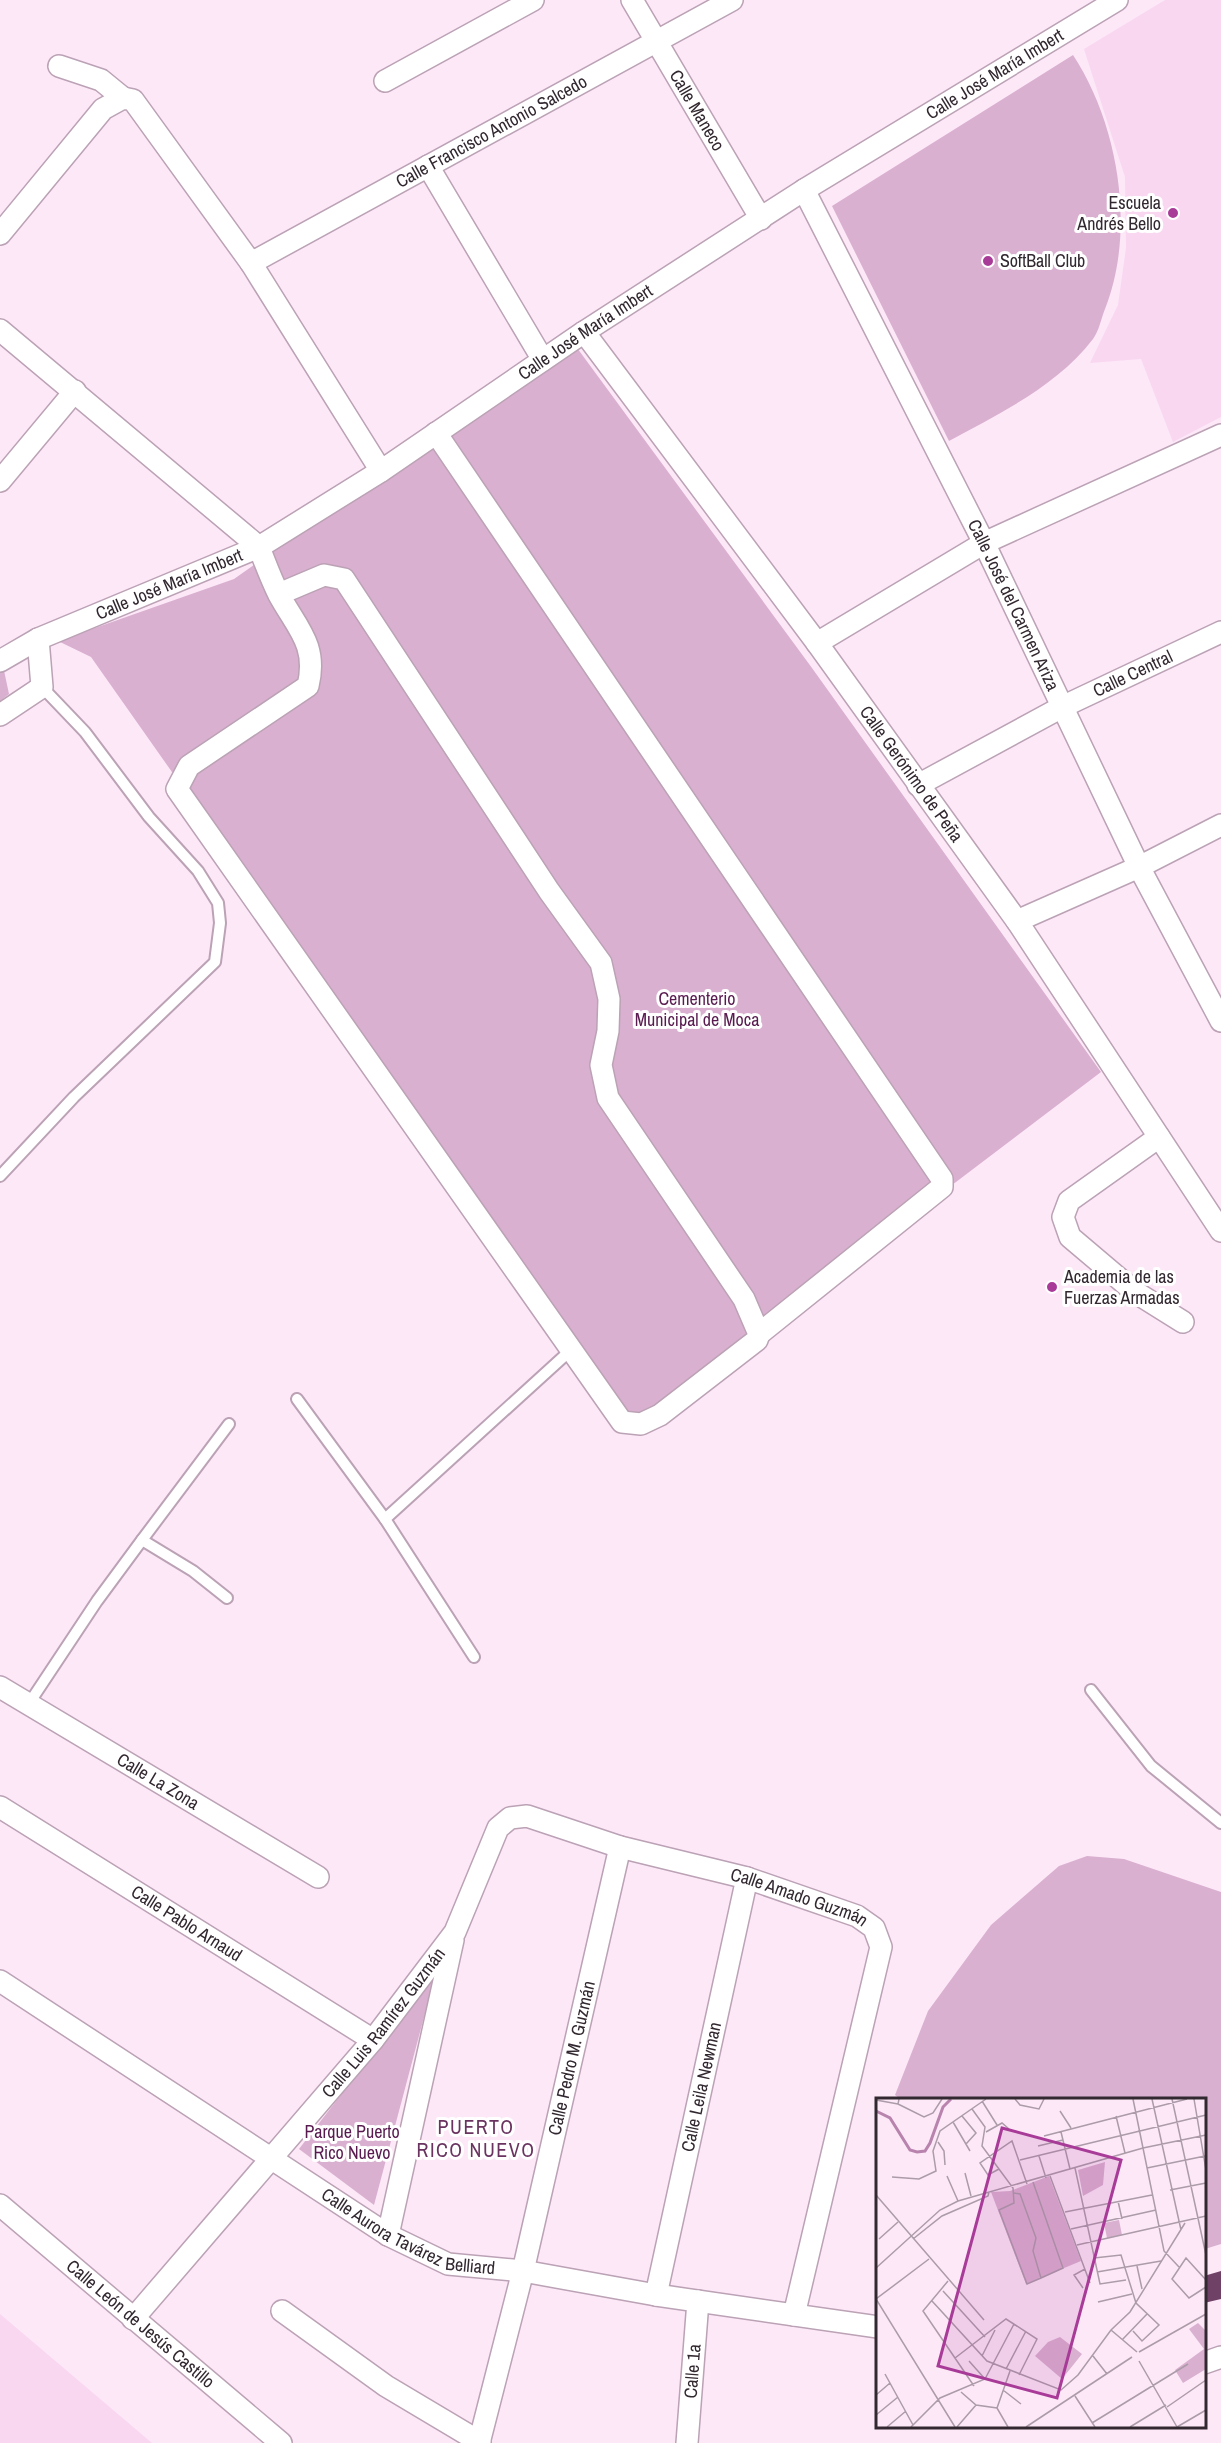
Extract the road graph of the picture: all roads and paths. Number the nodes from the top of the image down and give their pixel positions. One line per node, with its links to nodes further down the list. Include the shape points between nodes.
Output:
1 (533, 0): 7 (street)
2 (632, 0): 5 (street, Calle Maneco)
3 (732, 0): 5 (street, Calle Francisco Antonio Salcedo)
4 (1117, 0): 10 (street, Calle José María Imbert)
5 (655, 42): 9 (street, Calle Francisco Antonio Salcedo); 11 (street, Calle Maneco)
6 (59, 66): 8 (street, via 101,80)
7 (385, 81)
8 (123, 98): 12 (street, via 103,109); 13 (street, via 133,100 142,110)
9 (428, 166): 13 (street, Calle Francisco Antonio Salcedo); 16 (street)
10 (804, 190): 11 (street, Calle José María Imbert); 22 (street, Calle José del Carmen Ariza)
11 (760, 219): 15 (street, Calle José María Imbert)
12 (0, 234)
13 (251, 263): 20 (street)
14 (0, 330): 17 (street)
15 (584, 332): 16 (street, Calle José María Imbert); 27 (street, Calle Gerónimo de Peña)
16 (543, 360): 18 (street, Calle José María Imbert)
17 (75, 391): 21 (street); 23 (street)
18 (436, 433): 20 (street, Calle José María Imbert); 41 (street, via 942,1179 942,1187)
19 (1221, 435): 22 (street)
20 (381, 471): 23 (street, Calle José María Imbert)
21 (0, 481)
22 (984, 543): 27 (street); 30 (street, Calle José del Carmen Ariza)
23 (259, 547): 24 (street); 26 (street, Calle José María Imbert)
24 (279, 594): 41 (street, via 324,575 344,579 549,891 601,963 609,999 601,1065 608,1098 744,1299); 42 (street, via 303,634 313,666 308,686 189,766 177,789)
25 (1221, 632): 30 (street, Calle Central)
26 (38, 639): 28 (street, Calle José María Imbert); 29 (street)
27 (817, 643): 32 (street, Calle Gerónimo de Peña)
28 (0, 661)
29 (42, 687): 31 (street); 38 (lane, via 85,732 149,817 198,871 218,903 220,923 215,962 75,1097)
30 (1062, 707): 32 (street, Calle Central); 34 (street, Calle José del Carmen Ariza)
31 (0, 715)
32 (918, 785): 35 (street, Calle Gerónimo de Peña)
33 (1221, 825): 34 (street)
34 (1139, 867): 35 (street); 36 (street, Calle José del Carmen Ariza)
35 (1017, 921): 37 (street, Calle Gerónimo de Peña)
36 (1218, 1010)
37 (1159, 1137): 39 (street, Calle Gerónimo de Peña); 40 (street, via 1068,1201 1063,1217 1070,1237 1135,1292)
38 (0, 1176)
39 (1221, 1231)
40 (1183, 1322)
41 (759, 1334): 42 (street, via 757,1340 660,1415 641,1424 622,1422)
42 (572, 1349): 45 (lane)
43 (297, 1399): 45 (lane)
44 (229, 1424): 46 (lane)
45 (385, 1519): 48 (lane)
46 (142, 1540): 47 (lane, via 193,1571); 51 (lane)
47 (227, 1598)
48 (474, 1657)
49 (0, 1687): 51 (street, Calle La Zona)
50 (1091, 1690): 54 (lane, via 1151,1766)
51 (28, 1706): 56 (street, Calle La Zona)
52 (0, 1807): 60 (street, Calle Pablo Arnaud)
53 (510, 1818): 55 (street, Calle Amado Guzmán, via 527,1816); 58 (street, Calle Luis Ramírez Guzmán, via 498,1828)
54 (1221, 1823)
55 (620, 1847): 57 (street, Calle Amado Guzmán); 64 (street, Calle Pedro M. Guzmán)
56 (318, 1877)
57 (747, 1878): 65 (street, Calle Leila Newman); 68 (street, Calle Amado Guzmán, via 857,1916 874,1928 881,1947)
58 (455, 1932): 60 (street, Calle Luis Ramírez Guzmán); 63 (street)
59 (0, 1981): 61 (street, Calle Aurora Tavárez Belliard)
60 (373, 2040): 61 (street, Calle Luis Ramírez Guzmán)
61 (273, 2159): 63 (street, Calle Aurora Tavárez Belliard); 69 (street, Calle Luis Ramírez Guzmán)
62 (0, 2205): 69 (street, Calle León de Jesús Castillo)
63 (388, 2235): 64 (street, Calle Aurora Tavárez Belliard, via 448,2264)
64 (522, 2271): 65 (street, Calle Aurora Tavárez Belliard); 73 (street, Calle Pedro M. Guzmán)
65 (656, 2295): 66 (street, Calle Aurora Tavárez Belliard)
66 (698, 2301): 68 (street, Calle Aurora Tavárez Belliard); 75 (street, Calle 1a)
67 (282, 2311): 73 (street, via 386,2385)
68 (794, 2315): 70 (street, Calle Aurora Tavárez Belliard)
69 (134, 2319): 74 (street, Calle León de Jesús Castillo)
70 (876, 2327)
71 (1221, 2357): 72 (street)
72 (1206, 2362)
73 (480, 2442)
74 (281, 2443)
75 (687, 2443)

